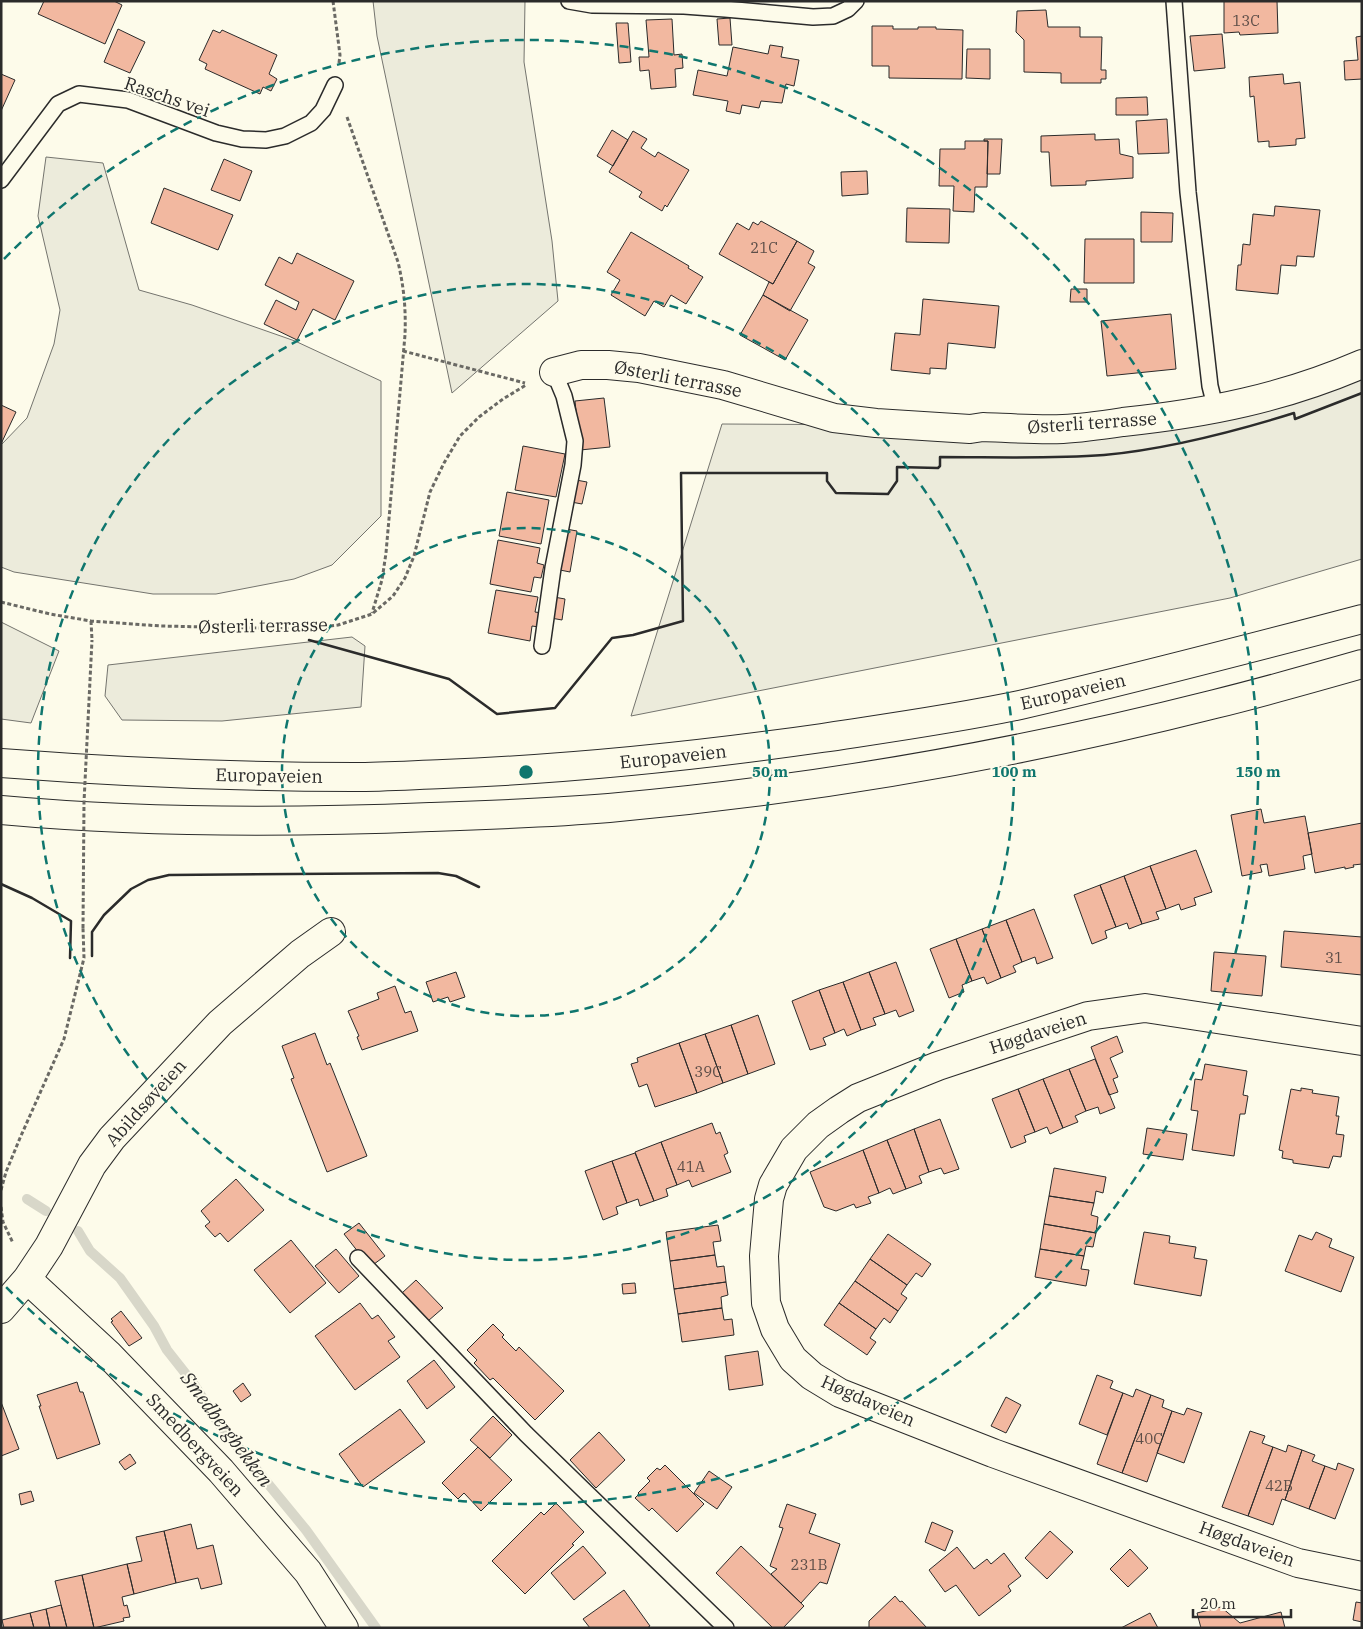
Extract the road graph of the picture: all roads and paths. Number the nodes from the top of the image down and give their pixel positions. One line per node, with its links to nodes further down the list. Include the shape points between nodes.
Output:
1 (333, 1): 5 (path, via 340,55)
2 (569, 1): 3 (lane, via 592,6 684,6 813,17 833,16)
3 (856, 1)
4 (1174, 1): 10 (lane, via 1189,202 1210,386)
5 (335, 85): 6 (lane, Raschs vei, via 323,110 311,123 285,136 266,140 216,134 128,100 79,94 58,104); 7 (path, via 398,262 406,312)
6 (1, 180)
7 (403, 351): 12 (path, via 386,553); 12 (path, Østerli terrasse, via 528,384 479,417 460,436 430,492 414,556 405,578 392,596)
8 (1362, 364): 10 (main road, Østerli terrasse, via 1275,396)
9 (554, 372): 10 (main road, Østerli terrasse, via 581,365 639,368 723,385 834,418 951,428 1063,429 1172,417); 15 (lane, via 564,396 575,441)
10 (1219, 408)
11 (1, 602): 14 (path)
12 (372, 614): 14 (path, Østerli terrasse, via 338,626 303,629)
13 (1362, 619): 17 (main road, Europaveien, via 1206,661 1018,705 905,726 730,751 609,764 358,777 221,776)
14 (91, 621): 21 (path, bridge, via 84,802 84,958 64,1039)
15 (542, 646)
16 (1362, 664): 18 (main road, via 1118,728 971,757 830,782 611,808 360,820 235,822)
17 (1, 763)
18 (1, 810)
19 (330, 932): 23 (main road, Abildsøveien, via 220,1024 112,1138 92,1165 49,1246)
20 (1362, 1040): 25 (main road, Høgdaveien, via 1145,1008 1088,1016 938,1066 858,1098 818,1125 794,1149 773,1184 769,1198 764,1256 766,1303 775,1329 793,1359 812,1376 840,1393 993,1453 1298,1563)
21 (1, 1190)
22 (358, 1258): 27 (lane, via 526,1434)
23 (27, 1279): 24 (main road, Abildsøveien); 26 (main road, Smedbergveien, via 108,1354 221,1471 308,1572)
24 (1, 1309)
25 (1362, 1576)
26 (344, 1628)
27 (726, 1628)

